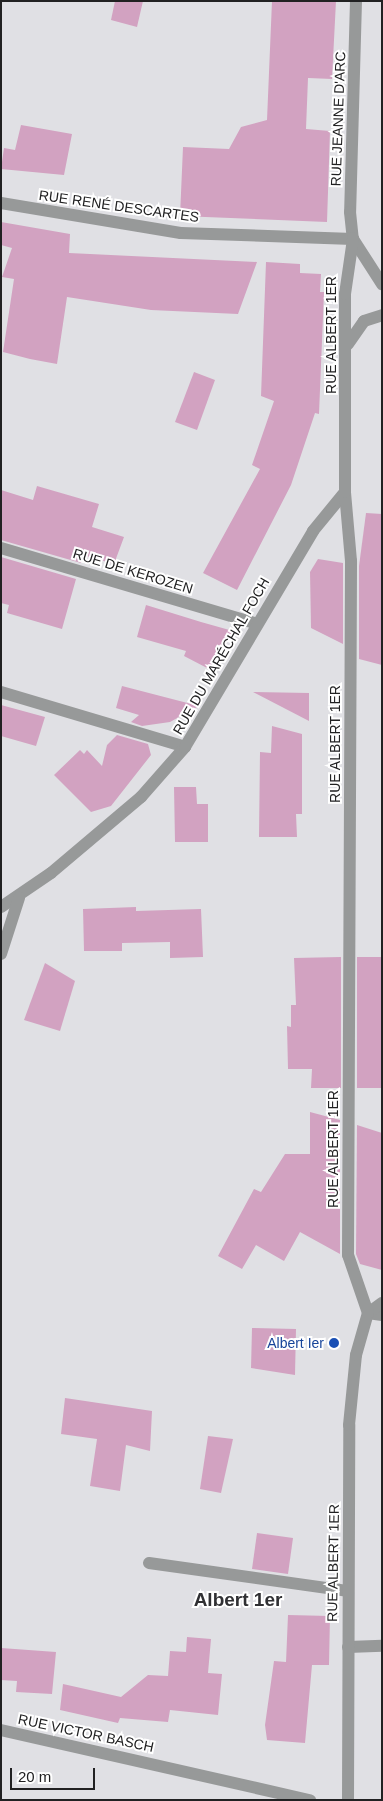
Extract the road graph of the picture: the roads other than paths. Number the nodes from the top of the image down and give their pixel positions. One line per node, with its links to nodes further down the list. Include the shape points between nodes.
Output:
1 (356, 1): 3 (street, RUE JEANNE D'ARC, via 350,182)
2 (1, 203): 3 (street, RUE RENÉ DESCARTES, via 181,233)
3 (353, 238): 4 (street); 6 (street, RUE ALBERT 1ER, via 346,268)
4 (382, 284)
5 (382, 315): 6 (street, via 364,321)
6 (347, 346): 7 (street, RUE ALBERT 1ER)
7 (345, 492): 9 (street, RUE DU MARÉCHAL FOCH, via 300,551); 16 (street, RUE ALBERT 1ER, via 351,561 348,1255)
8 (1, 548): 9 (street, RUE DE KEROZEN)
9 (257, 624): 11 (street, RUE DU MARÉCHAL FOCH)
10 (1, 692): 11 (street)
11 (185, 747): 12 (street, RUE DU MARÉCHAL FOCH, via 141,797)
12 (19, 898): 13 (street, RUE DU MARÉCHAL FOCH); 14 (street)
13 (1, 907)
14 (1, 954)
15 (382, 1303): 16 (street)
16 (368, 1313): 17 (street); 19 (street, RUE ALBERT 1ER, via 351,1386)
17 (382, 1316)
18 (150, 1563): 19 (street)
19 (347, 1591): 21 (street, RUE ALBERT 1ER)
20 (382, 1646): 21 (street)
21 (348, 1647): 24 (street, RUE ALBERT 1ER)
22 (1, 1730): 23 (street, RUE VICTOR BASCH)
23 (310, 1800)
24 (348, 1800)

